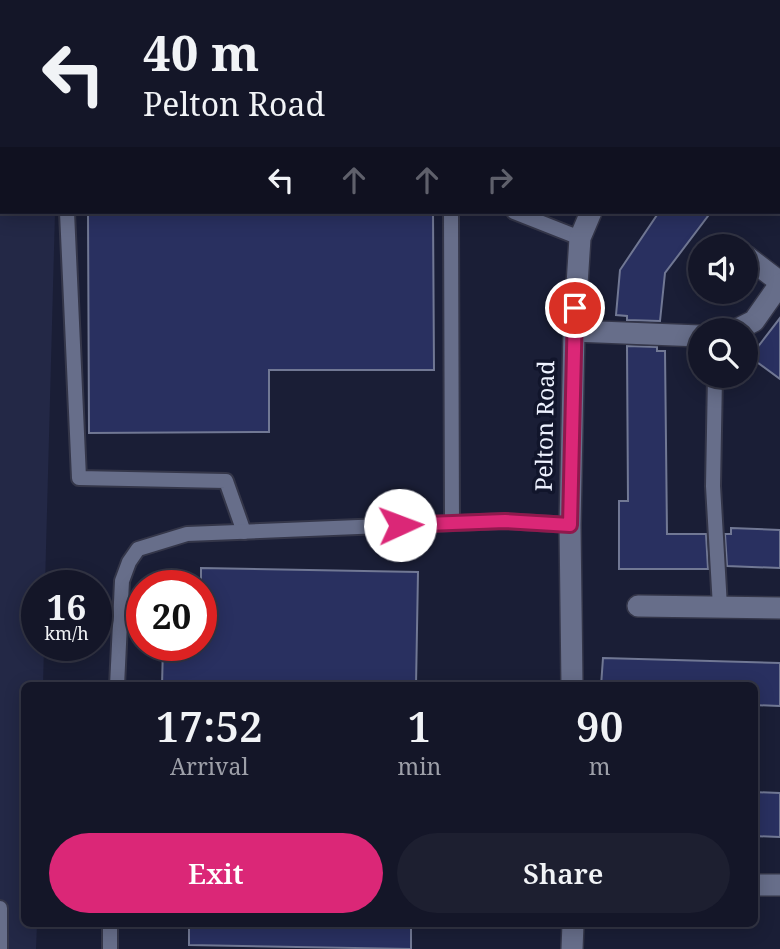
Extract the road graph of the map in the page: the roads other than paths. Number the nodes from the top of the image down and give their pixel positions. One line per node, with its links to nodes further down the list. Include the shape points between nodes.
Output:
1 (67, 214): 14 (lane, via 79,478 226,481)
2 (451, 214): 12 (lane)
3 (519, 214): 5 (lane)
4 (589, 214): 5 (street, Pelton Road)
5 (580, 238): 9 (street, Pelton Road)
6 (758, 266): 7 (street)
7 (780, 283): 8 (street)
8 (756, 318)
9 (574, 331): 10 (street); 13 (street, Pelton Road)
10 (688, 336)
11 (715, 388): 16 (lane, via 713,485)
12 (452, 523): 13 (lane); 14 (lane)
13 (570, 525): 19 (street, Pelton Road)
14 (244, 532): 18 (lane, via 187,534 138,549 122,581)
15 (638, 606): 16 (street)
16 (720, 607): 17 (street)
17 (780, 608)
18 (117, 682)
19 (572, 682)
20 (758, 885): 21 (street)
21 (780, 885)
22 (0, 908): 25 (lane)
23 (110, 927): 26 (lane)
24 (573, 927): 27 (street)
25 (0, 949)
26 (110, 949)
27 (572, 949)

